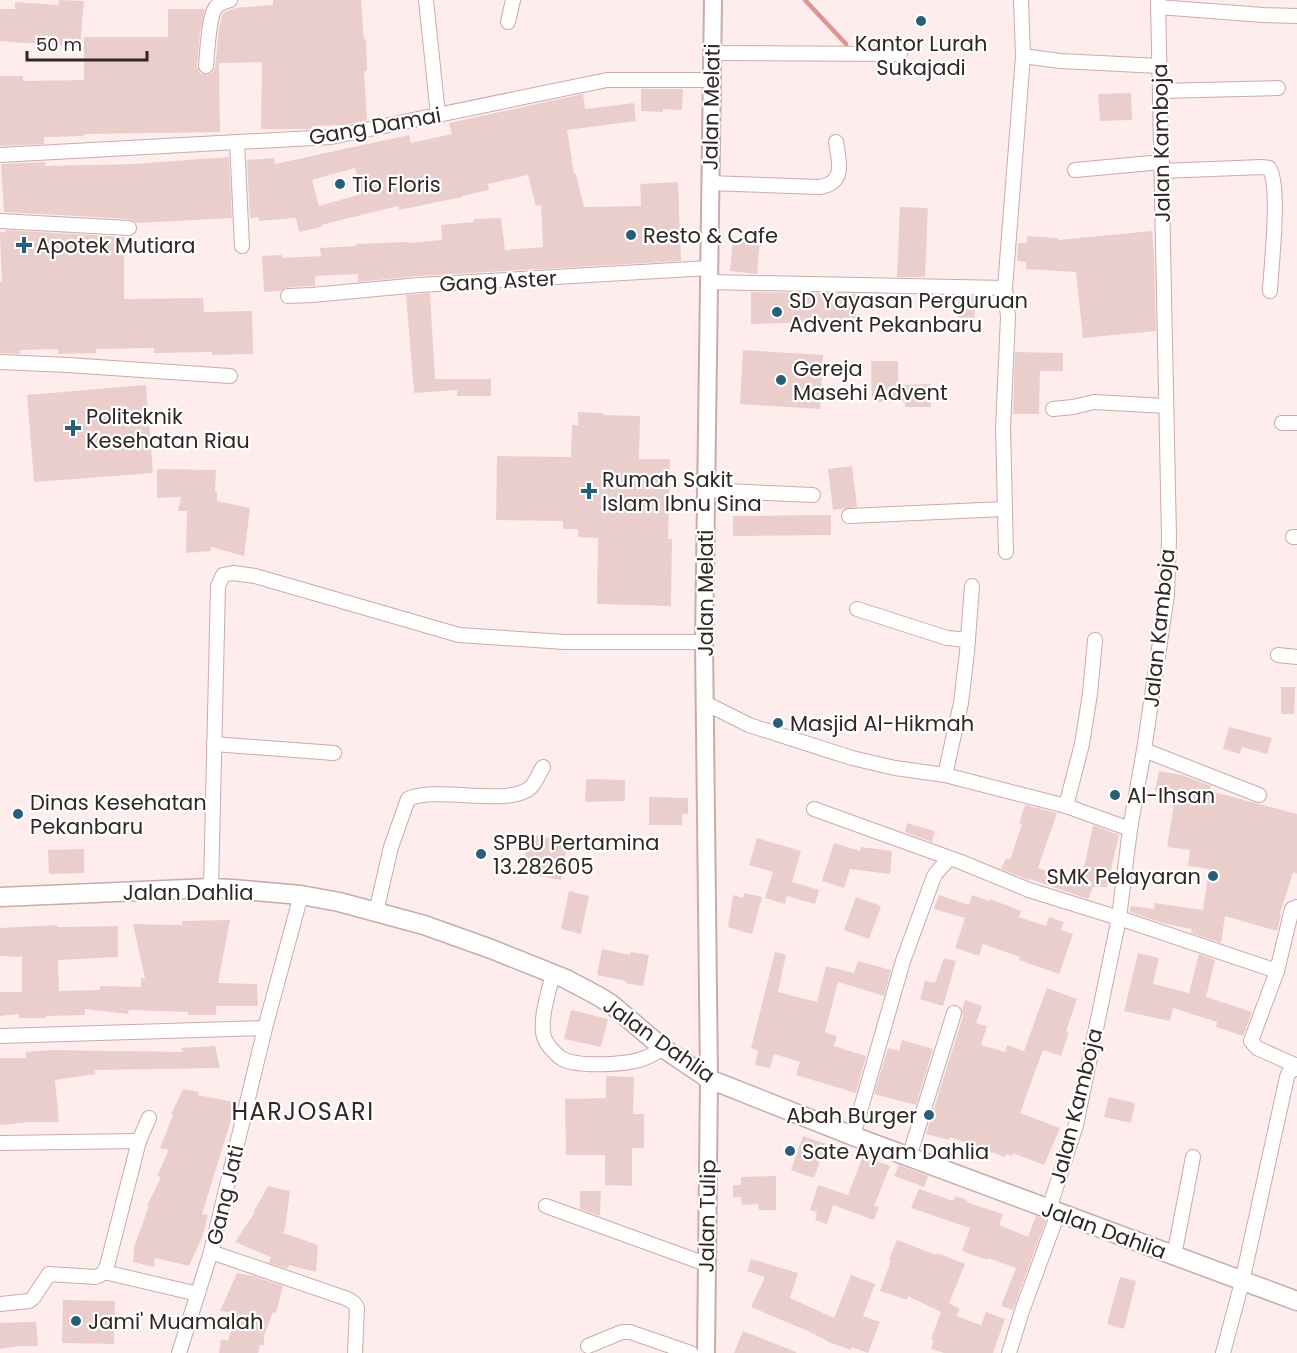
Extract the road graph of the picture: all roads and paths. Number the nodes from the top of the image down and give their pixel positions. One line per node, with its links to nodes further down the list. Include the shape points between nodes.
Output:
1 (230, 0): 12 (street, via 215,8)
2 (426, 0): 17 (street)
3 (513, 0): 8 (street)
4 (713, 0): 9 (street, Jalan Melati)
5 (1021, 0): 11 (street)
6 (1158, 4): 7 (street); 13 (street, Jalan Kamboja)
7 (1297, 16)
8 (508, 22)
9 (712, 53): 10 (street); 14 (street, Jalan Melati)
10 (900, 54)
11 (1023, 56): 13 (street); 28 (street)
12 (206, 66)
13 (1159, 66): 16 (street, Jalan Kamboja)
14 (712, 80): 17 (street, Gang Damai, via 608,80); 23 (street, Jalan Melati)
15 (1278, 88): 16 (street)
16 (1160, 91): 21 (street, Jalan Kamboja)
17 (438, 115): 18 (street, Gang Damai, via 331,137)
18 (237, 142): 20 (street, Gang Damai); 26 (street)
19 (836, 142): 23 (street, via 839,165 836,180 829,185)
20 (0, 155)
21 (1162, 167): 22 (street); 29 (street, via 1269,168 1273,173 1275,203); 33 (street, Jalan Kamboja)
22 (1075, 170)
23 (710, 183): 27 (street, Jalan Melati)
24 (0, 221): 25 (street)
25 (129, 228)
26 (242, 246)
27 (709, 275): 28 (street, Gang Aster); 30 (street, Gang Aster, via 419,285); 37 (street, Jalan Melati)
28 (1005, 288): 39 (street)
29 (1270, 291)
30 (288, 296)
31 (0, 362): 32 (street)
32 (230, 376)
33 (1166, 406): 34 (street, via 1094,402); 51 (street, Jalan Kamboja, via 1167,595)
34 (1053, 410)
35 (1282, 423): 36 (street)
36 (1297, 423)
37 (705, 490): 38 (street); 46 (street, Jalan Melati)
38 (813, 495)
39 (1005, 509): 40 (street); 41 (street)
40 (849, 516)
41 (1006, 552)
42 (972, 586): 44 (street)
43 (857, 609): 44 (street, via 947,638)
44 (968, 640): 54 (street, via 961,703)
45 (1095, 640): 56 (street, via 1082,744)
46 (704, 642): 49 (street, Jalan Melati); 50 (street, via 565,642 459,634 255,576 222,575 218,586)
47 (1278, 655): 48 (street)
48 (1297, 657)
49 (705, 703): 54 (street, via 749,725 852,758); 73 (street, Jalan Melati)
50 (214, 744): 52 (street); 60 (street)
51 (1144, 750): 55 (street); 58 (street, Jalan Kamboja)
52 (334, 753)
53 (543, 767): 64 (street, via 530,788 518,793 408,799 391,847)
54 (945, 775): 56 (street)
55 (1260, 795)
56 (1066, 806): 58 (street)
57 (814, 809): 59 (street)
58 (1130, 829): 65 (street, Jalan Kamboja)
59 (949, 859): 65 (street, via 1029,890); 75 (street, via 933,879 903,961)
60 (211, 888): 61 (main road, Jalan Dahlia); 62 (main road, Jalan Dahlia)
61 (301, 895): 64 (main road, Jalan Dahlia); 69 (street, Gang Jati)
62 (0, 897)
63 (1297, 907): 66 (street, via 1292,909)
64 (376, 912): 67 (main road, Jalan Dahlia, via 424,925)
65 (1119, 918): 66 (street); 81 (street, Jalan Kamboja, via 1076,1125)
66 (1277, 971): 72 (street, via 1251,1041 1257,1048)
67 (553, 974): 71 (main road, Jalan Dahlia, via 611,1004); 71 (street, via 543,1010 544,1037 561,1058 598,1065 629,1062)
68 (954, 1013): 78 (street)
69 (264, 1028): 70 (street); 82 (street, Gang Jati)
70 (0, 1036)
71 (663, 1048): 73 (main road, Jalan Dahlia)
72 (1297, 1067): 86 (street, via 1288,1072)
73 (709, 1078): 75 (main road, Jalan Dahlia); 84 (street, Jalan Tulip)
74 (149, 1118): 76 (street)
75 (854, 1136): 78 (main road, Jalan Dahlia)
76 (139, 1141): 77 (street); 85 (street)
77 (0, 1143)
78 (909, 1157): 81 (main road, Jalan Dahlia)
79 (1193, 1157): 83 (street)
80 (546, 1206): 84 (street)
81 (1053, 1211): 83 (main road, Jalan Dahlia); 95 (street, Jalan Kamboja)
82 (211, 1252): 87 (street, Gang Jati); 92 (street, via 348,1299 358,1313)
83 (1174, 1256): 86 (main road, Jalan Dahlia)
84 (706, 1264): 94 (street, Jalan Tulip)
85 (104, 1272): 87 (street); 89 (street, via 96,1277 49,1274 29,1301)
86 (1242, 1282): 88 (main road, Jalan Dahlia); 96 (street)
87 (198, 1294): 91 (street, Gang Jati)
88 (1297, 1302)
89 (0, 1304)
90 (588, 1346): 93 (street, via 630,1332)
91 (179, 1353)
92 (355, 1353)
93 (691, 1353)
94 (706, 1353)
95 (1009, 1353)
96 (1223, 1353)

